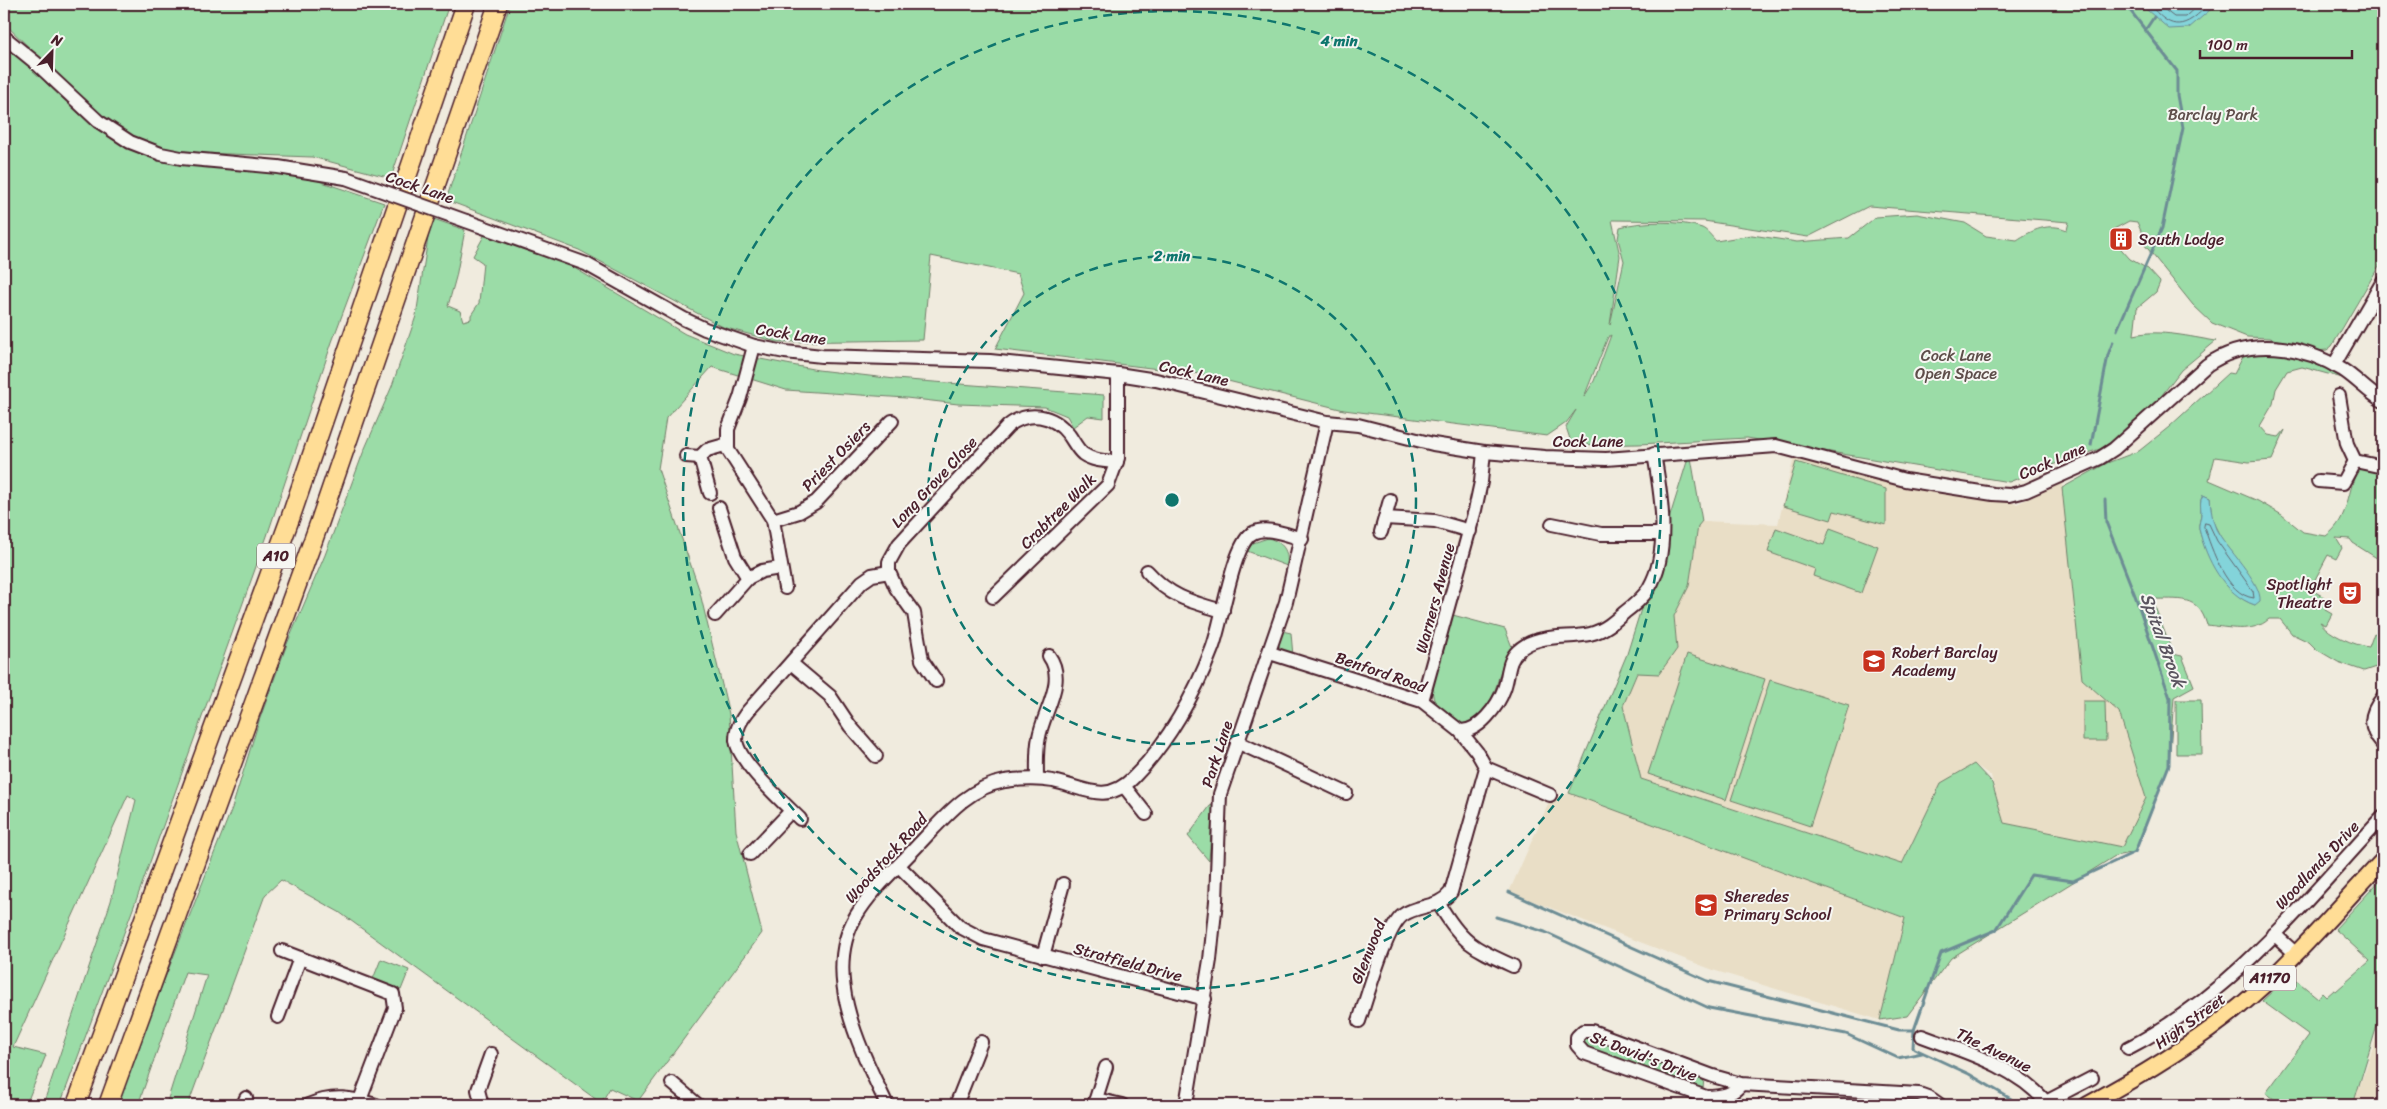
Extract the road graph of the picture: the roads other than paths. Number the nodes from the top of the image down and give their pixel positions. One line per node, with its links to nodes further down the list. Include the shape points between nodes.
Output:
1 (466, 4): 83 (highway, A10, via 291,516)
2 (498, 4): 84 (highway, A10, via 312,543)
3 (4, 37): 5 (street, Cock Lane, bridge, via 98,121 130,142 181,158 278,167 346,178 586,264 684,319)
4 (2383, 281): 6 (street)
5 (754, 346): 7 (street, Cock Lane, via 822,356 990,361); 12 (street, via 728,429)
6 (2334, 366): 9 (street, Cock Lane); 14 (street, Cock Lane, via 2270,346 2221,356 2114,449 2026,491 2010,495 1905,480 1776,446)
7 (1118, 374): 11 (street, Cock Lane); 18 (street, Crabtree Walk)
8 (2340, 396): 17 (street, via 2348,444)
9 (2383, 401)
10 (892, 422): 25 (street, Priest Osiers, via 816,502 800,512)
11 (1327, 422): 13 (street, Cock Lane, via 1358,425); 30 (street, Park Lane)
12 (728, 444): 16 (street, via 707,450); 25 (street, via 731,458)
13 (1484, 452): 14 (street, Cock Lane, via 1606,459); 27 (street, Warners Avenue, via 1480,493)
14 (1654, 454): 29 (street, via 1662,497)
15 (686, 456): 16 (street)
16 (700, 457): 21 (street)
17 (2355, 461): 19 (street); 20 (street, via 2343,483)
18 (1117, 462): 33 (street, Long Grove Close, via 1099,460 1082,453 1062,428 1046,418 1034,416 1016,420 898,544); 36 (street, Crabtree Walk, via 1114,474 1101,493)
19 (2383, 467)
20 (2318, 481)
21 (710, 492)
22 (1390, 500): 24 (street)
23 (719, 508): 34 (street, via 735,557)
24 (1385, 518): 27 (street, Warners Avenue, via 1429,520); 28 (street)
25 (773, 520): 31 (street)
26 (1552, 524): 29 (street, via 1601,534)
27 (1470, 531): 44 (street, Warners Avenue)
28 (1381, 532)
29 (1661, 534): 45 (street, via 1657,568 1644,595 1605,628 1582,636 1538,640 1523,646 1511,660 1497,703 1474,728)
30 (1302, 539): 37 (street, Woodstock Road, via 1266,530 1248,537 1238,554); 39 (street, Park Lane)
31 (780, 568): 34 (street, via 757,572); 35 (street)
32 (1147, 571): 37 (street, via 1178,598)
33 (889, 572): 41 (street, via 872,575 862,582); 42 (street, via 896,588 914,612 922,660)
34 (748, 578): 38 (street)
35 (785, 588)
36 (993, 597)
37 (1223, 611): 51 (street, Woodstock Road, via 1203,670 1175,723 1143,767)
38 (715, 615)
39 (1270, 653): 44 (street, Benford Road); 46 (street, Park Lane)
40 (1049, 656): 50 (street, via 1056,678 1039,739)
41 (791, 664): 48 (street, via 830,696); 56 (street, via 739,725 736,739 740,753 796,815)
42 (936, 681)
43 (2383, 697): 47 (street, via 2373,712 2371,722)
44 (1422, 701): 45 (street, Benford Road)
45 (1460, 731): 49 (street, Benford Road)
46 (1237, 742): 52 (street); 67 (street, Park Lane, via 1220,794 1216,901)
47 (2383, 745)
48 (876, 756)
49 (1486, 768): 53 (street); 60 (street, via 1450,892)
50 (1037, 779): 51 (street, Woodstock Road, via 1103,794); 58 (street, Woodstock Road, via 1003,782 969,795)
51 (1124, 786): 54 (street)
52 (1346, 792)
53 (1550, 795)
54 (1146, 814)
55 (2383, 817): 61 (street, Woodlands Drive)
56 (750, 854)
57 (2383, 860): 63 (main road, High Street / A1170)
58 (898, 866): 64 (street, Stratfield Drive, via 970,934); 89 (street, Woodstock Road, via 865,904 851,925 843,946 844,996)
59 (1063, 884): 64 (street)
60 (1439, 904): 66 (street, via 1470,945); 69 (street, Glenwood, via 1409,912 1396,922)
61 (2274, 934): 63 (street, Woodlands Drive); 72 (street, Woodlands Drive, via 2206,998 2173,1023)
62 (282, 951): 65 (street)
63 (2295, 953): 94 (main road, High Street / A1170, via 2241,1006 2190,1044)
64 (1043, 956): 67 (street, Stratfield Drive)
65 (300, 958): 68 (street); 80 (street, via 387,991 395,999)
66 (1513, 966)
67 (1205, 999): 92 (street, Park Lane)
68 (278, 1017)
69 (1360, 1021)
70 (1922, 1036): 82 (street, The Avenue, via 2010,1072 2031,1086)
71 (981, 1042): 90 (street)
72 (2128, 1048)
73 (491, 1054): 87 (street, via 478,1090)
74 (1106, 1067): 81 (street)
75 (1713, 1076): 78 (street, St David's Drive); 79 (street, St David's Drive); 79 (street, St David's Drive, via 1592,1031 1583,1031 1577,1037 1577,1045 1584,1053)
76 (2092, 1078): 82 (street, The Avenue)
77 (672, 1083): 88 (street)
78 (1741, 1084): 79 (street, St David's Drive, via 1722,1096); 93 (street, St David's Drive, via 1919,1094)
79 (1706, 1097)
80 (360, 1100): 85 (street, via 337,1097); 86 (street)
81 (1095, 1102): 91 (street)
82 (2043, 1104)
83 (76, 1105)
84 (108, 1105)
85 (308, 1105)
86 (376, 1105)
87 (482, 1105)
88 (698, 1105)
89 (887, 1105)
90 (956, 1105)
91 (1122, 1105)
92 (1186, 1105)
93 (1940, 1105)
94 (2087, 1105)

